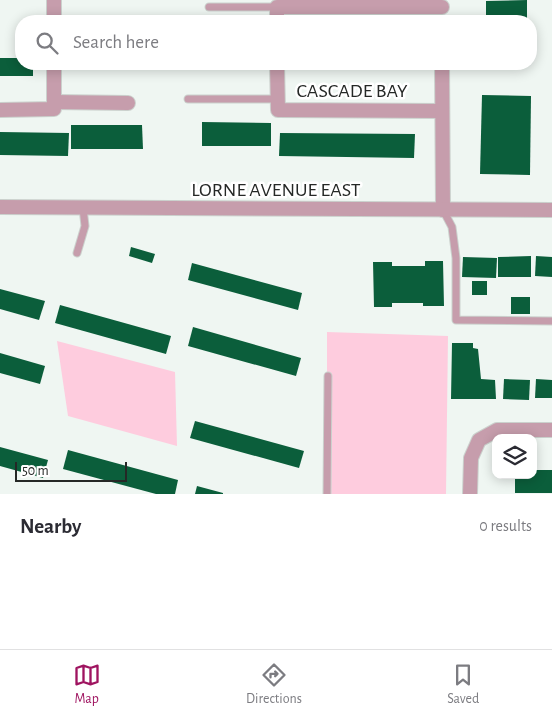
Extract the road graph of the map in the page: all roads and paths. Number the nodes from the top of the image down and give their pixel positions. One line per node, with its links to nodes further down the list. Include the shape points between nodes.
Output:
1 (54, 0): 5 (street)
2 (442, 3): 3 (street)
3 (277, 6): 4 (lane); 6 (street)
4 (209, 7)
5 (54, 15)
6 (277, 15)
7 (54, 70): 12 (street)
8 (277, 70): 11 (street, CASCADE BAY)
9 (442, 70): 15 (street)
10 (188, 100): 11 (lane)
11 (278, 100): 15 (street, CASCADE BAY, via 278,110)
12 (54, 102): 13 (street); 14 (street, via 54,109)
13 (128, 103)
14 (0, 110)
15 (442, 111): 18 (street)
16 (0, 207): 17 (street, LORNE AVENUE EAST)
17 (83, 208): 18 (street, LORNE AVENUE EAST); 20 (lane, via 84,226)
18 (443, 210): 19 (street, LORNE AVENUE EAST); 21 (lane, via 452,227 455,250 456,320)
19 (552, 210)
20 (77, 253)
21 (552, 322)
22 (328, 376): 24 (lane)
23 (552, 430): 25 (street, via 497,430 479,440 471,458)
24 (327, 494)
25 (470, 494)

